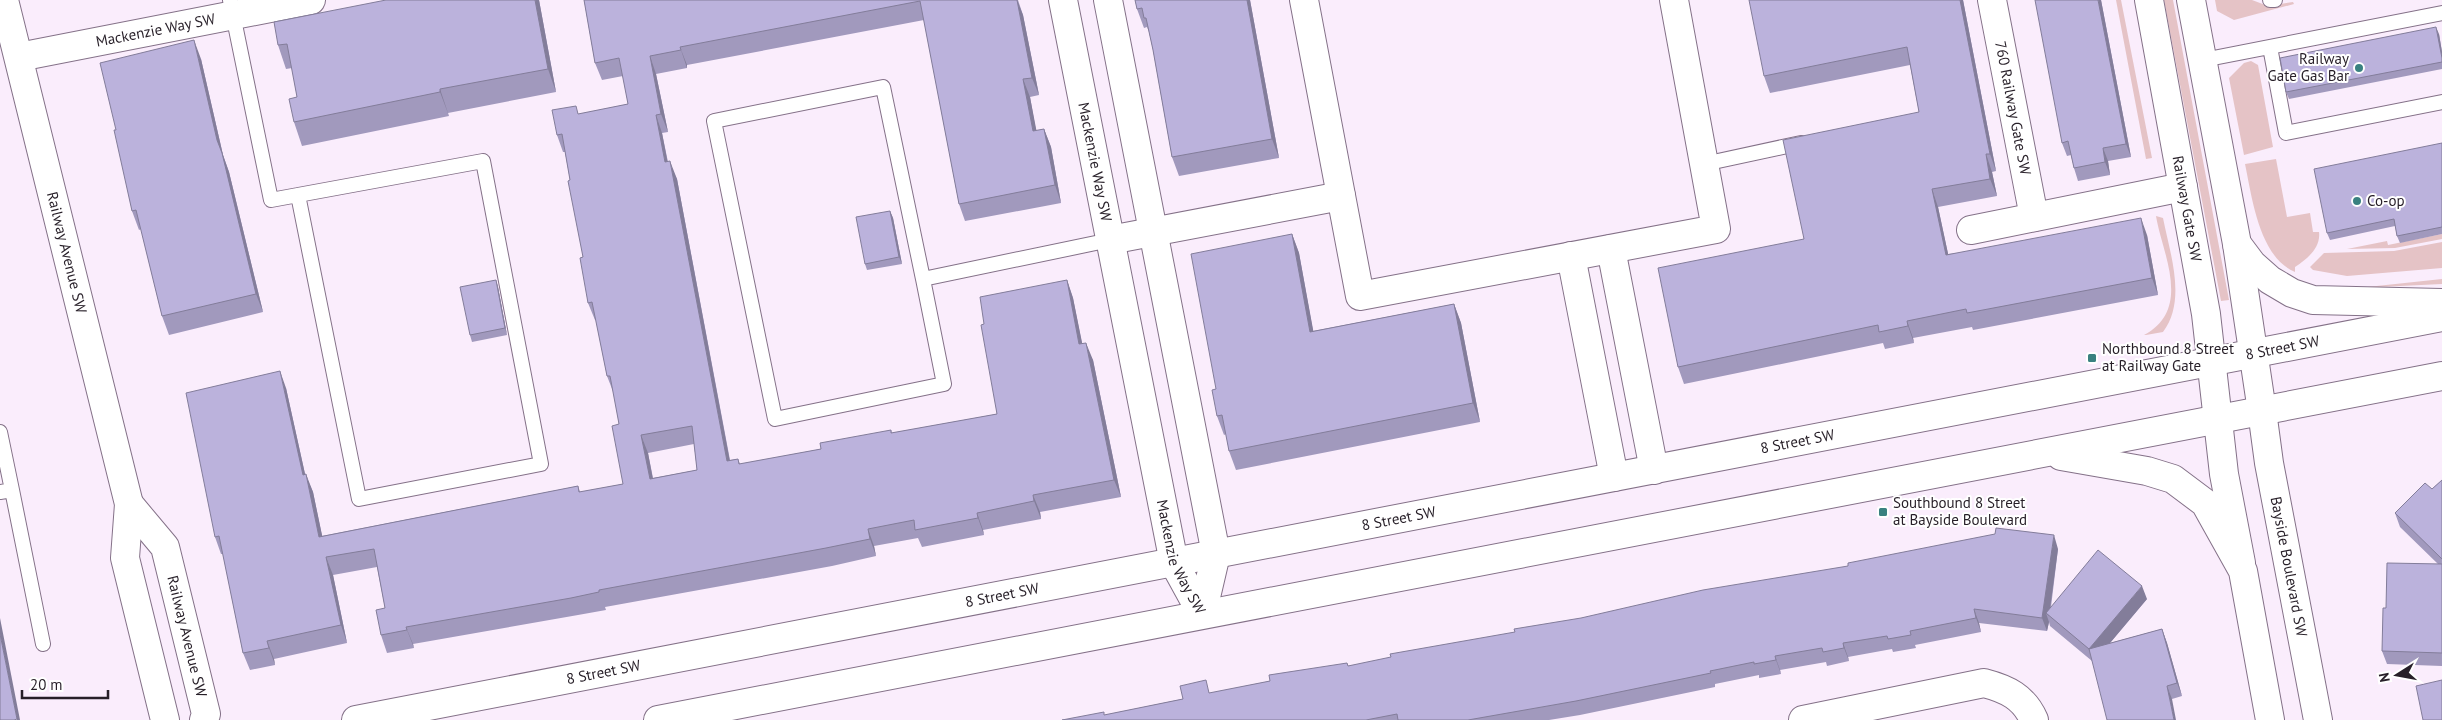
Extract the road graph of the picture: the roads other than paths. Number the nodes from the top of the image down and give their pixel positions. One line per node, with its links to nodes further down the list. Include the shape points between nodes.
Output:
1 (4, 0): 15 (street, Railway Avenue SW)
2 (310, 0): 12 (street, Mackenzie Way SW)
3 (1063, 0): 26 (street, Mackenzie Way SW)
4 (1108, 0): 25 (street, Mackenzie Way SW)
5 (1304, 0): 22 (street)
6 (1674, 0): 19 (street)
7 (1992, 0): 23 (street, 760 Railway Gate SW)
8 (2149, 0): 20 (street, Railway Gate SW)
9 (2191, 0): 16 (street)
10 (2270, 0): 11 (lane)
11 (2275, 0)
12 (231, 7): 15 (street, Mackenzie Way SW); 21 (lane, via 271,200)
13 (2442, 13): 14 (lane)
14 (2270, 47): 16 (lane); 17 (lane, via 2286,133)
15 (9, 58): 43 (street, Railway Avenue SW)
16 (2203, 60): 27 (street)
17 (2442, 102)
18 (1815, 141): 19 (lane)
19 (1704, 164): 28 (street, via 1716,229)
20 (2183, 187): 23 (street); 34 (street, Railway Gate SW, via 2207,320)
21 (298, 195): 21 (lane, via 483,161 541,464 359,499)
22 (1341, 196): 25 (street); 29 (street, via 1360,296)
23 (2034, 216): 24 (street)
24 (1971, 230)
25 (1153, 232): 26 (street); 44 (street, Mackenzie Way SW)
26 (1110, 240): 30 (lane); 45 (street, Mackenzie Way SW)
27 (2237, 244): 31 (street, via 2270,280 2292,293 2313,300); 33 (street)
28 (1611, 249): 29 (street); 40 (street)
29 (1572, 256): 41 (street)
30 (923, 279): 30 (lane, via 944,384 775,419 714,121 883,87)
31 (2442, 303)
32 (2442, 317): 33 (street, 8 Street SW)
33 (2255, 354): 34 (street, 8 Street SW); 36 (street)
34 (2211, 362): 37 (street, Railway Gate SW); 40 (street, 8 Street SW)
35 (2442, 376): 36 (street)
36 (2262, 411): 37 (street); 56 (street, Bayside Boulevard SW)
37 (2218, 419): 39 (street); 46 (street, via 2224,474)
38 (0, 432): 42 (lane)
39 (2047, 454): 46 (street, via 2173,479 2205,503); 47 (street)
40 (1654, 470): 41 (street, 8 Street SW)
41 (1614, 477): 44 (street, 8 Street SW)
42 (6, 491): 48 (lane)
43 (129, 504): 49 (street, Railway Avenue SW, via 125,558); 50 (street, Railway Avenue SW, via 164,547 206,714)
44 (1216, 554): 45 (street, 8 Street SW); 47 (street, Mackenzie Way SW)
45 (1174, 563): 47 (street, Mackenzie Way SW); 51 (street, 8 Street SW)
46 (2243, 571): 55 (street)
47 (1202, 614): 52 (street)
48 (43, 644)
49 (165, 720)
50 (204, 720)
51 (356, 720)
52 (658, 720)
53 (1803, 720): 54 (street, via 1984,683 2003,688 2020,698)
54 (2034, 720)
55 (2270, 720)
56 (2318, 720)

